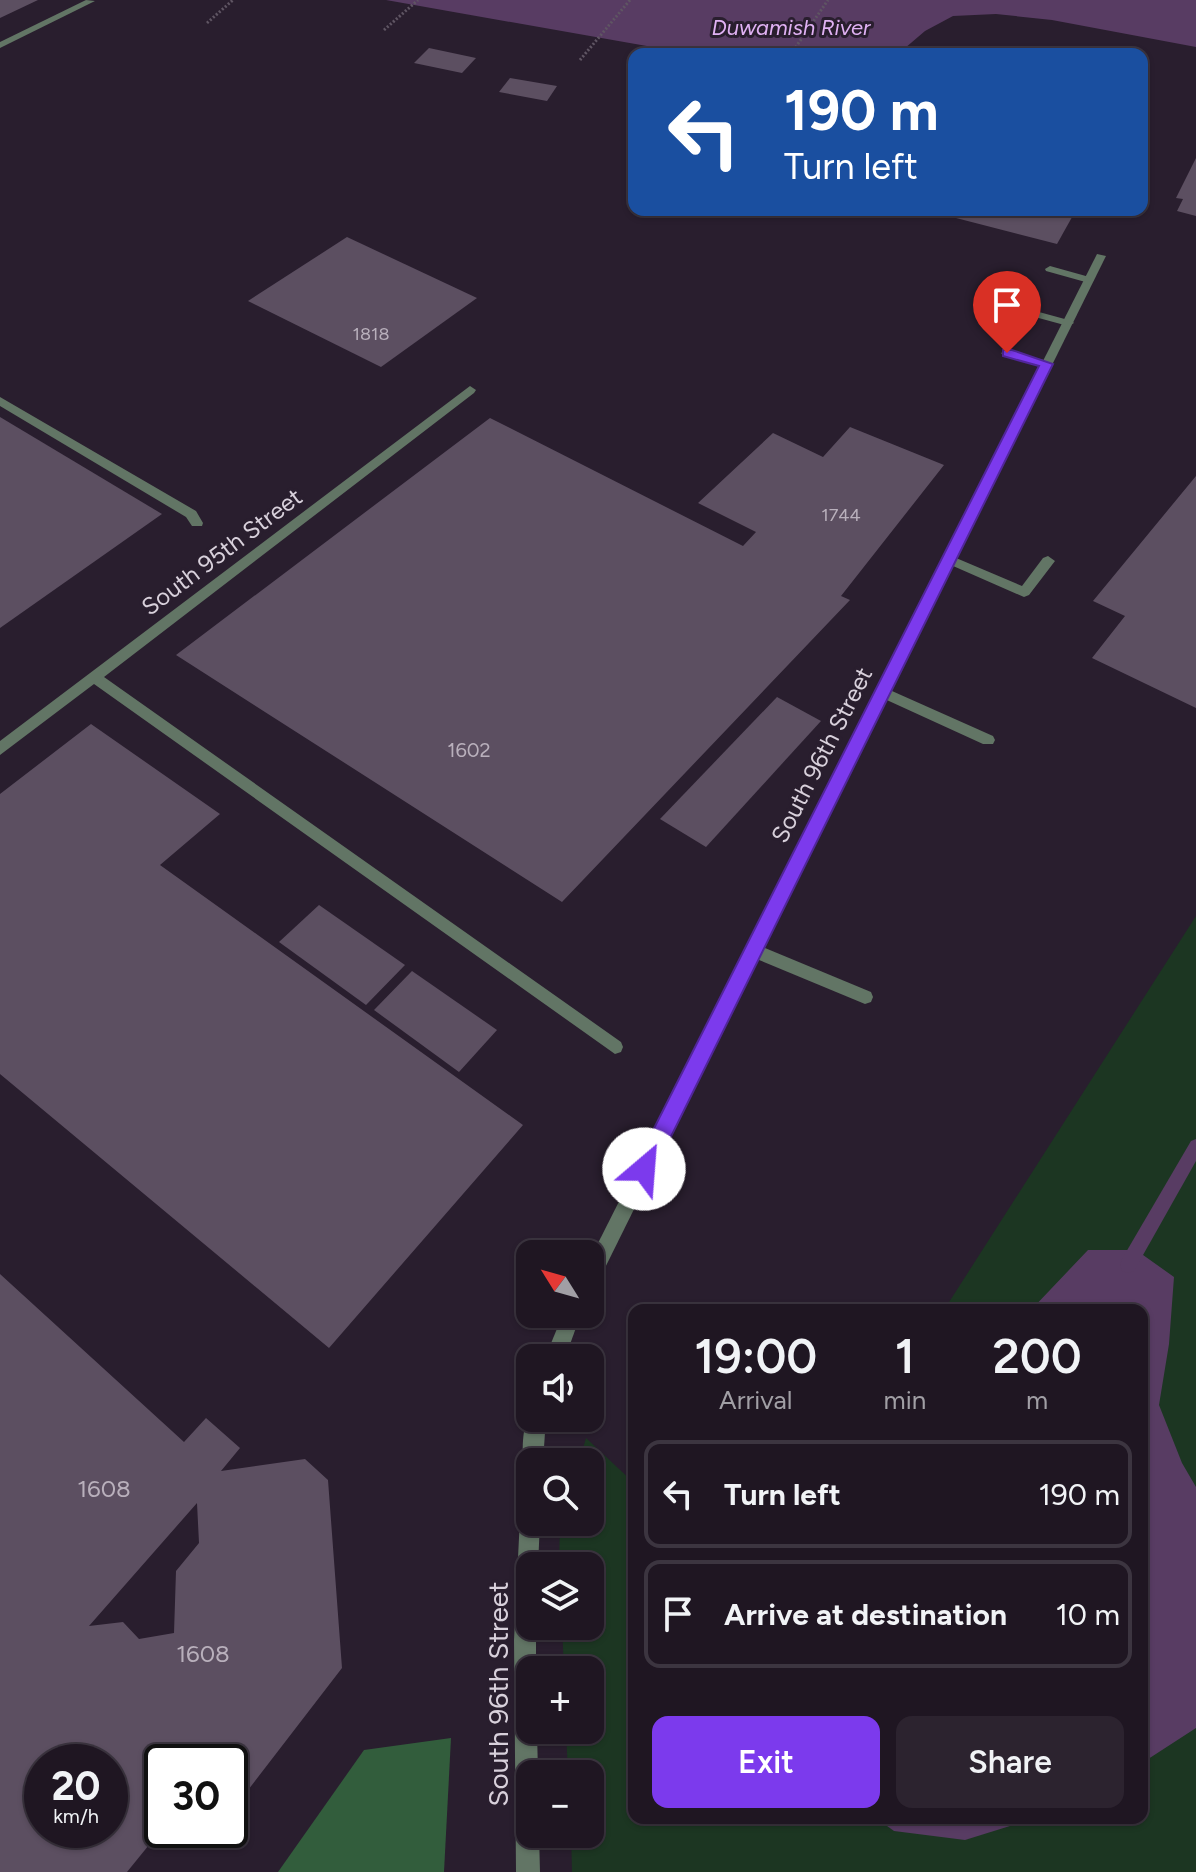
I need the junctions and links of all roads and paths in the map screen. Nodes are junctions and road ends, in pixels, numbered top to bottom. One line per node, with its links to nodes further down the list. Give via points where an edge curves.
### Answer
1 (233, 0): 6 (path)
2 (418, 0): 7 (path)
3 (630, 0): 10 (path)
4 (828, 0): 9 (path)
5 (91, 1): 8 (street)
6 (207, 23)
7 (384, 30)
8 (0, 45)
9 (795, 48)
10 (580, 60)
11 (1101, 256): 13 (street, South 96th Street)
12 (1050, 269): 13 (street)
13 (1089, 280): 15 (street, South 96th Street)
14 (1028, 312): 15 (street)
15 (1068, 323): 17 (street, South 96th Street)
16 (1007, 353): 17 (street)
17 (1047, 364): 21 (street, South 96th Street)
18 (470, 390): 23 (street, South 95th Street)
19 (0, 401): 20 (street, via 191,514)
20 (197, 523)
21 (949, 559): 22 (street, via 1024,592); 24 (street, South 96th Street)
22 (1048, 561)
23 (94, 677): 26 (street, South 95th Street); 29 (street)
24 (883, 692): 25 (street); 27 (street, South 96th Street)
25 (988, 740)
26 (0, 749)
27 (753, 950): 28 (street); 30 (street, South 96th Street)
28 (865, 997)
29 (615, 1047)
30 (604, 1250)
31 (529, 1536): 32 (street, South 96th Street)
32 (528, 1872)

